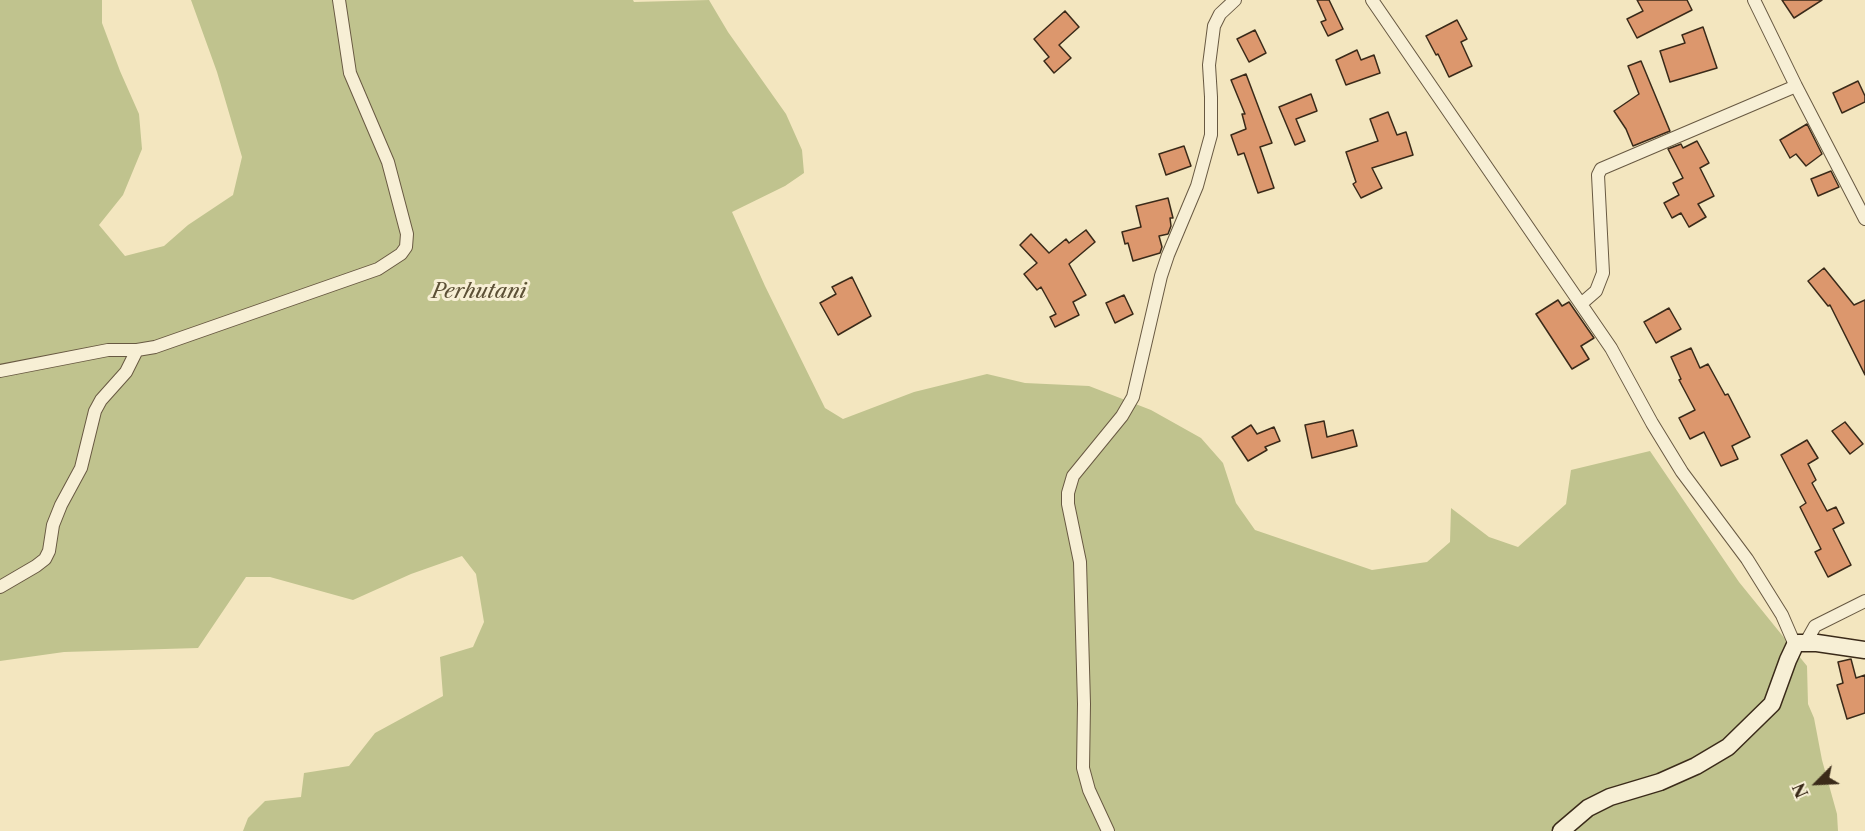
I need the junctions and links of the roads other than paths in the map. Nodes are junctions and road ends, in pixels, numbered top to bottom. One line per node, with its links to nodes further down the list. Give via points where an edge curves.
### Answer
1 (339, 0): 8 (street, via 350,73 388,162 407,234 406,247 378,269)
2 (1235, 0): 14 (street, via 1214,26 1209,65 1211,135 1197,186 1161,276 1133,397 1073,476 1068,493 1080,562 1083,768)
3 (1372, 0): 7 (street)
4 (1754, 0): 5 (street)
5 (1796, 86): 6 (street); 7 (street, via 1601,169 1598,175 1603,273 1596,291)
6 (1865, 219)
7 (1581, 304): 12 (street, via 1611,348 1682,472 1747,559)
8 (137, 350): 9 (street, via 108,350); 10 (street, via 126,372 95,411 81,468 53,525 45,559)
9 (0, 371)
10 (0, 587)
11 (1865, 601): 12 (street, via 1815,626)
12 (1801, 644): 13 (street); 15 (street, via 1772,705 1728,747 1660,782 1596,804)
13 (1865, 650)
14 (1108, 831)
15 (1561, 831)

